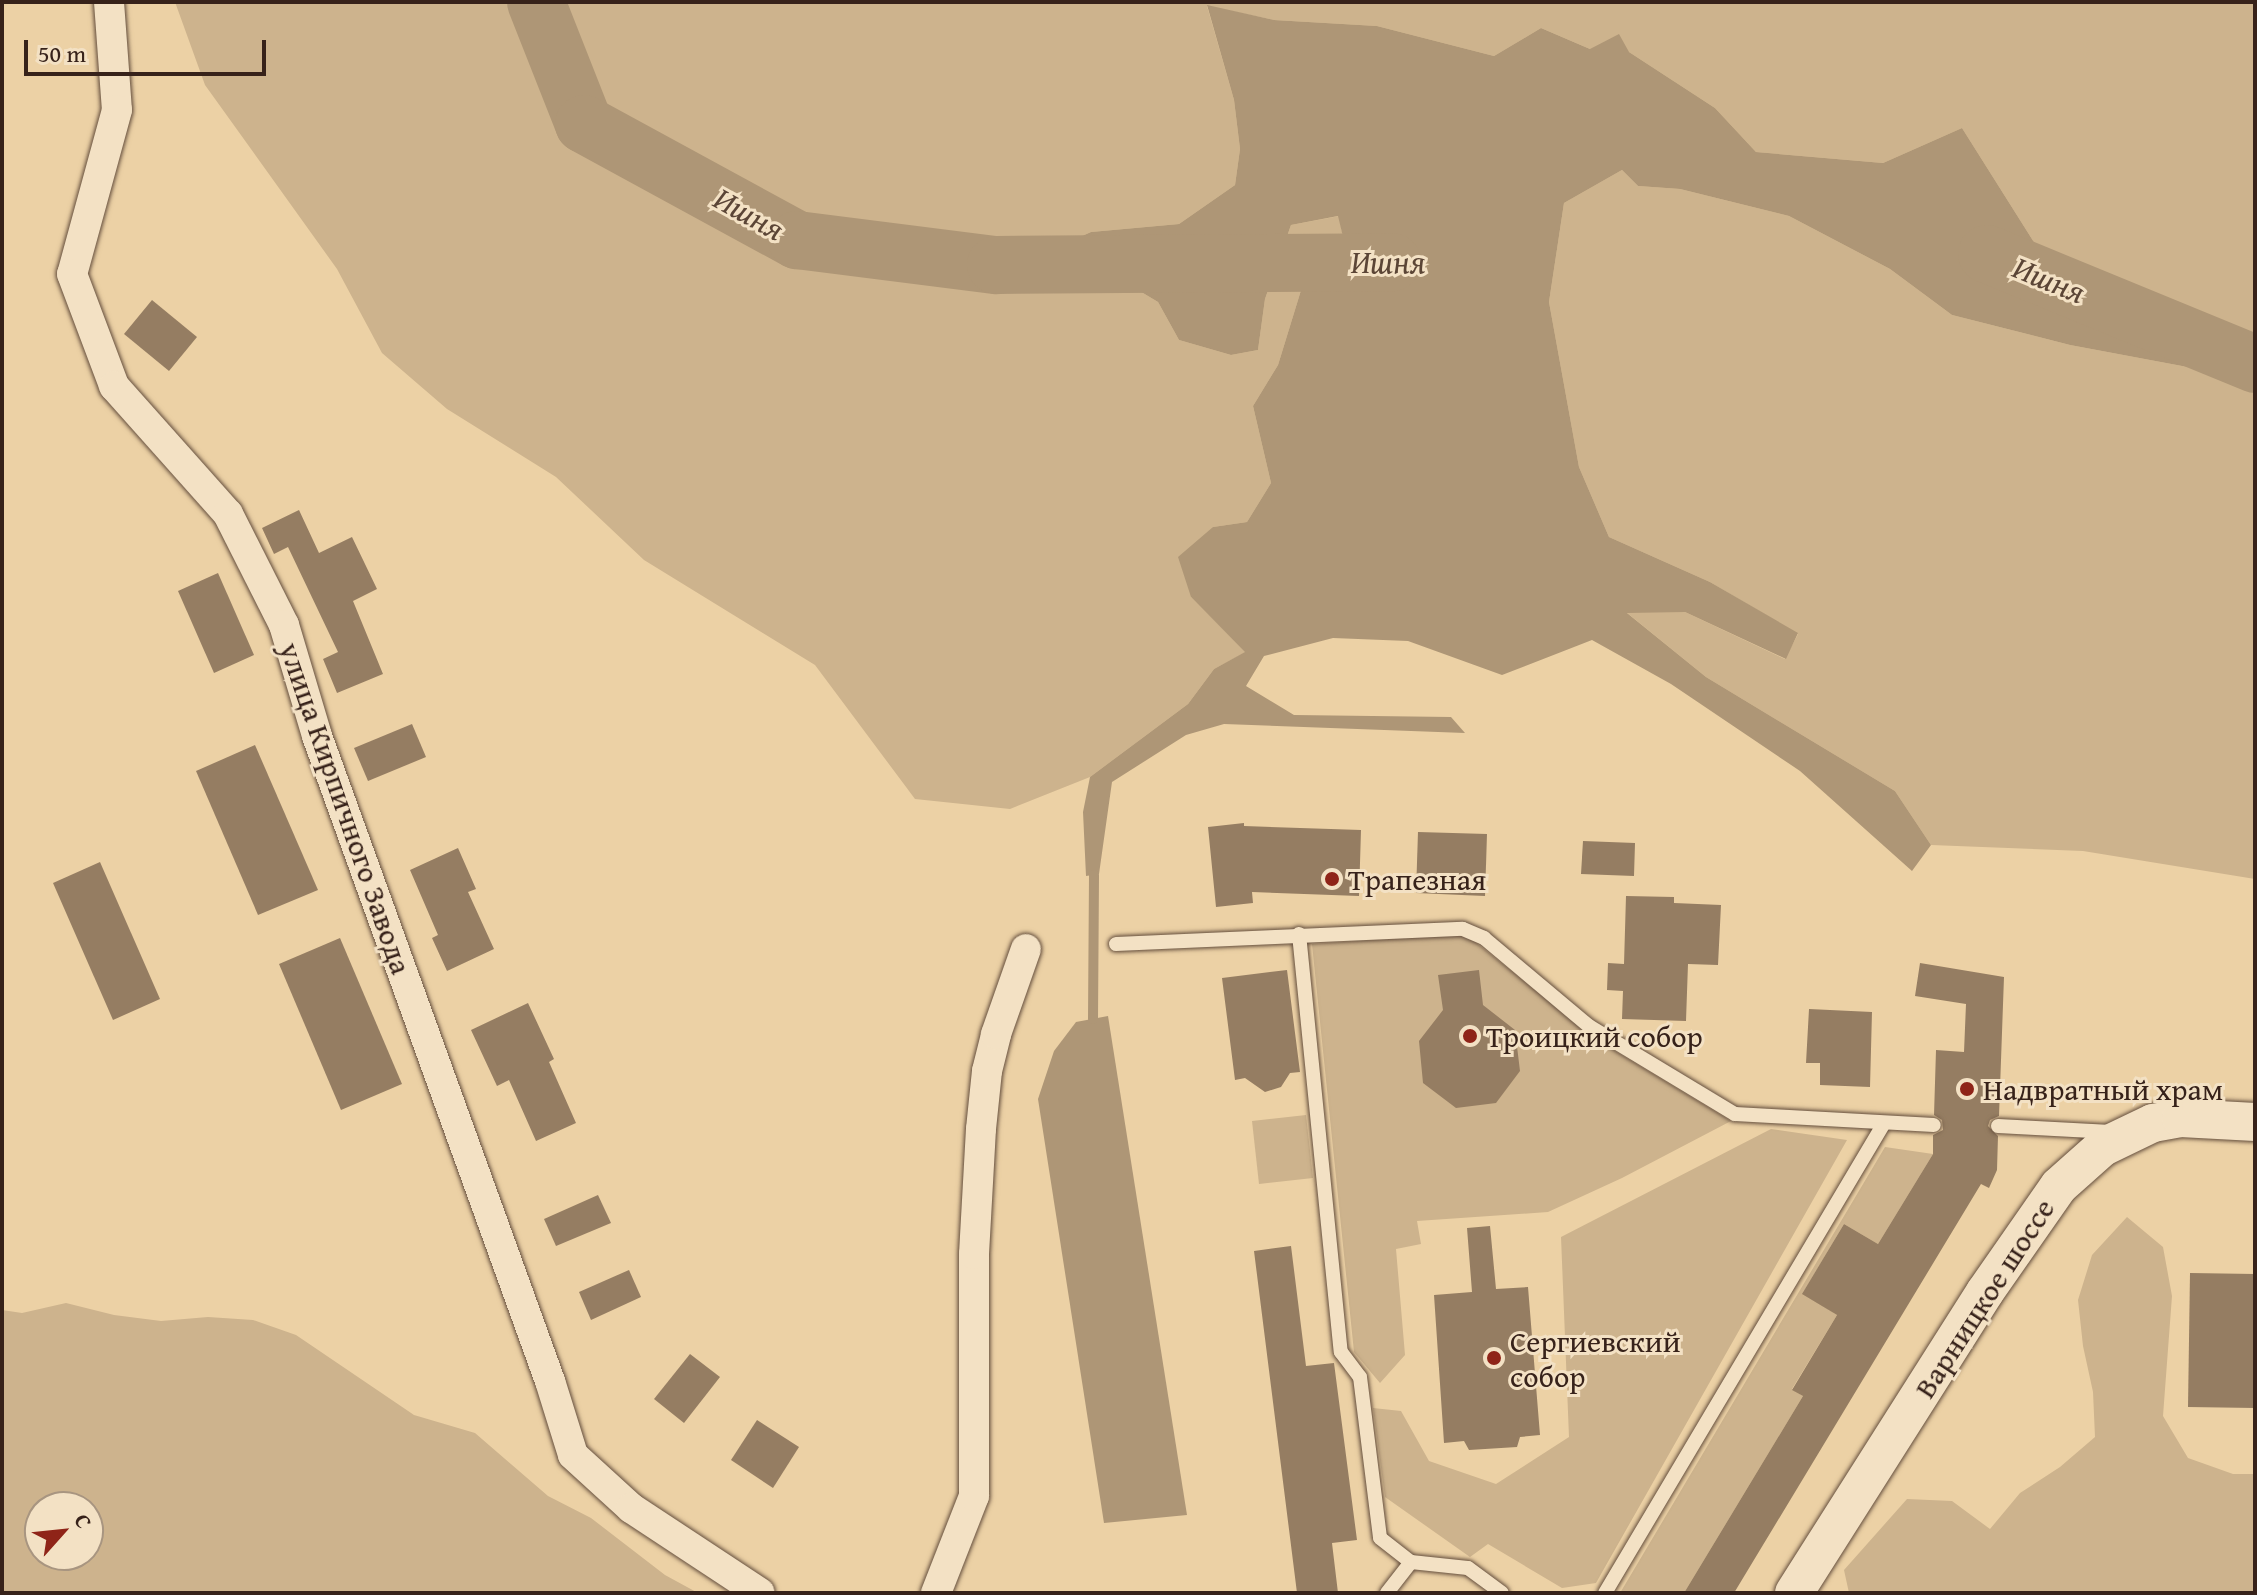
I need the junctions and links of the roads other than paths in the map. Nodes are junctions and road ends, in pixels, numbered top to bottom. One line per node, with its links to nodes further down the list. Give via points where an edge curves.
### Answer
1 (109, 2): 11 (street, улица Кирпичного Завода, via 117,110 72,274 114,386 228,514 284,625 317,736 573,1455 631,1508)
2 (1299, 934): 3 (lane); 6 (lane, via 1463,929 1484,938 1589,1026 1735,1114); 10 (lane, via 1341,1352 1360,1377 1380,1538)
3 (1116, 944)
4 (1026, 949): 12 (street, via 996,1034 981,1129 974,1254 974,1496)
5 (2255, 1122): 9 (street, Варницкое шоссе, via 2181,1118)
6 (1883, 1125): 7 (lane); 15 (lane)
7 (1934, 1125)
8 (1998, 1126): 9 (lane)
9 (2128, 1133): 16 (street, Варницкое шоссе, via 2080,1165 2032,1220)
10 (1411, 1562): 13 (lane); 14 (lane, via 1468,1568)
11 (760, 1593)
12 (936, 1593)
13 (1387, 1593)
14 (1502, 1593)
15 (1605, 1593)
16 (1794, 1593)

